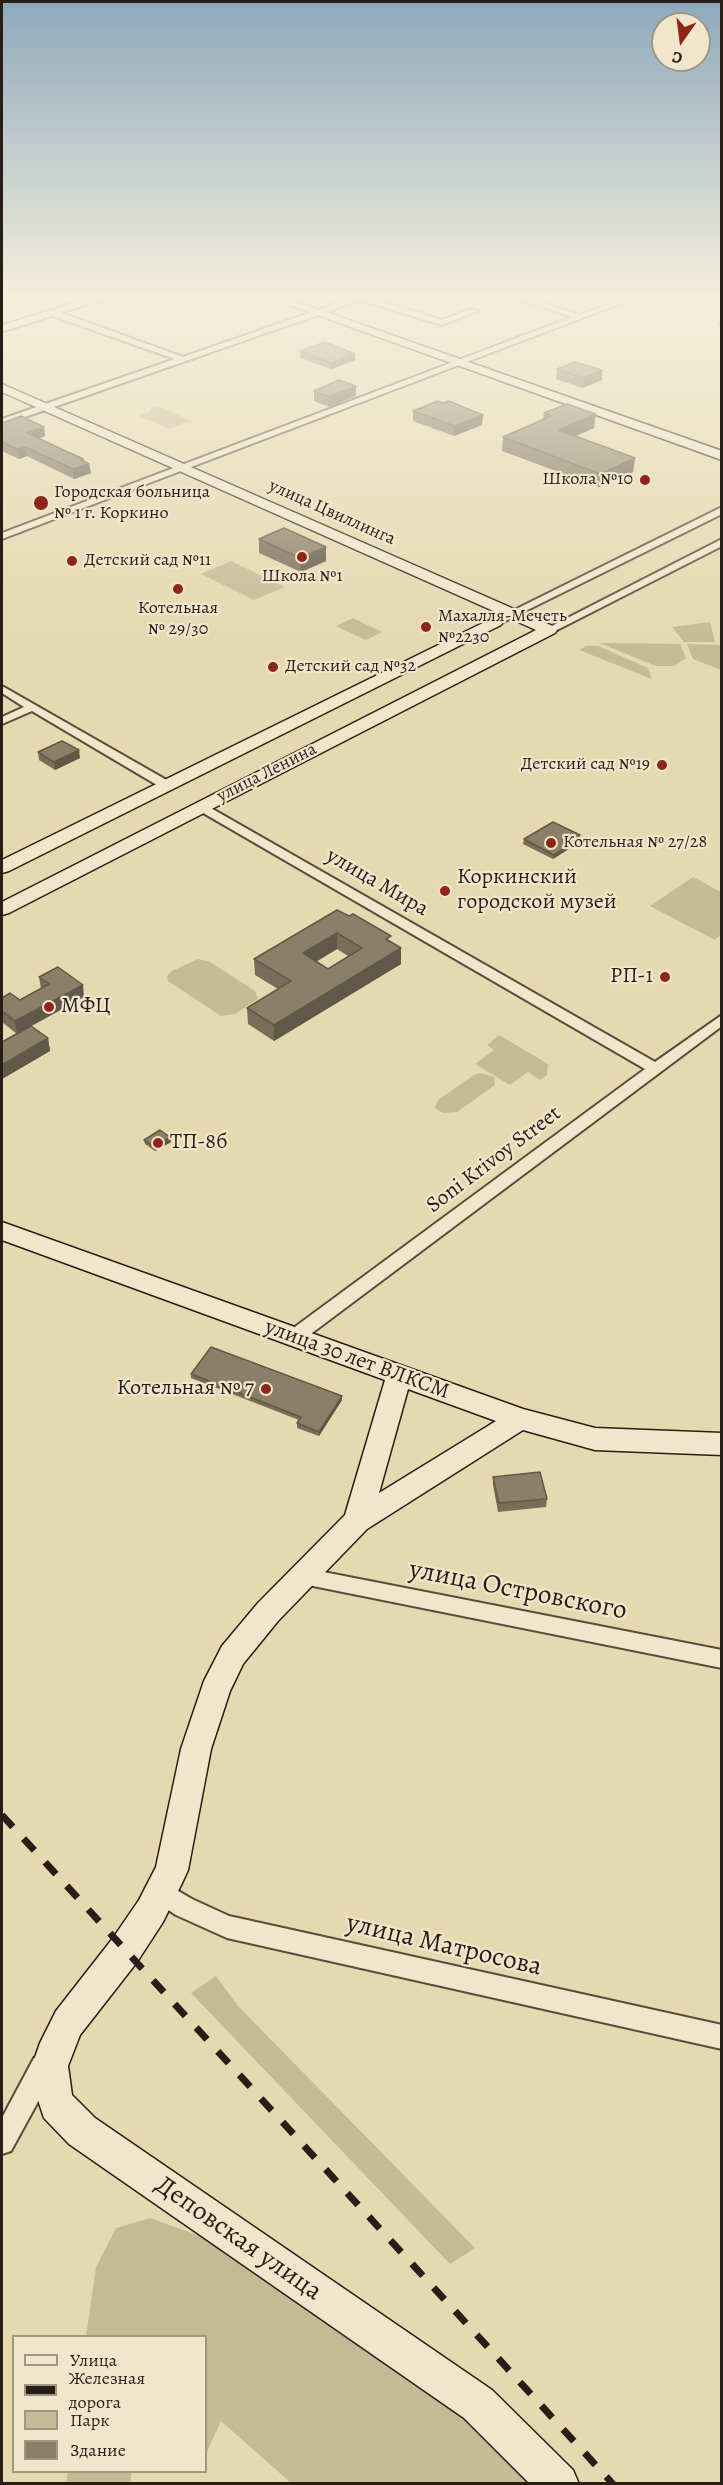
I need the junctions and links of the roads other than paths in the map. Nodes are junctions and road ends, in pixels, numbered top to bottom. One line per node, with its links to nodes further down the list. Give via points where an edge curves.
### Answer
1 (17, 409): 6 (street, улица Цвиллинга)
2 (41, 409): 6 (street)
3 (46, 409): 9 (street, улица Цвиллинга)
4 (340, 409): 9 (street)
5 (591, 409): 8 (street)
6 (28, 414): 7 (street); 10 (street, улица Цвиллинга)
7 (2, 422)
8 (722, 456)
9 (184, 468): 10 (street); 16 (street, улица Цвиллинга)
10 (163, 475): 12 (street); 13 (street, улица Цвиллинга)
11 (722, 510): 16 (street, улица Ленина)
12 (2, 536)
13 (310, 541)
14 (722, 542): 17 (street, улица Ленина)
15 (342, 555): 16 (street, улица Цвиллинга)
16 (502, 618): 17 (street); 21 (street, улица Ленина)
17 (541, 634): 22 (street, улица Ленина)
18 (2, 689): 19 (street)
19 (32, 707): 20 (street); 21 (street)
20 (2, 721)
21 (166, 785): 23 (street, улица Ленина)
22 (202, 807): 24 (street, улица Ленина); 26 (street, улица Мира)
23 (2, 867)
24 (2, 909)
25 (722, 1019): 26 (street, Soni Krivoy Street)
26 (656, 1068): 28 (street, Soni Krivoy Street)
27 (2, 1231): 28 (street, улица 30 лет ВЛКСМ)
28 (294, 1337): 29 (street, улица 30 лет ВЛКСМ)
29 (399, 1376): 30 (street, улица 30 лет ВЛКСМ); 32 (street)
30 (520, 1419): 31 (street, улица 30 лет ВЛКСМ, via 595,1439); 32 (street)
31 (722, 1444)
32 (357, 1521): 33 (street, Деповская улица)
33 (303, 1576): 34 (street, улица Островского); 35 (street, Деповская улица, via 243,1641 223,1672 196,1749 172,1870)
34 (722, 1659)
35 (161, 1892): 36 (street, улица Матросова, via 227,1927); 37 (street, Деповская улица, via 125,1950)
36 (722, 2037)
37 (57, 2043): 38 (street); 39 (street, Деповская улица, via 50,2066 51,2085 57,2105 68,2119 478,2404)
38 (2, 2142)
39 (559, 2484)

